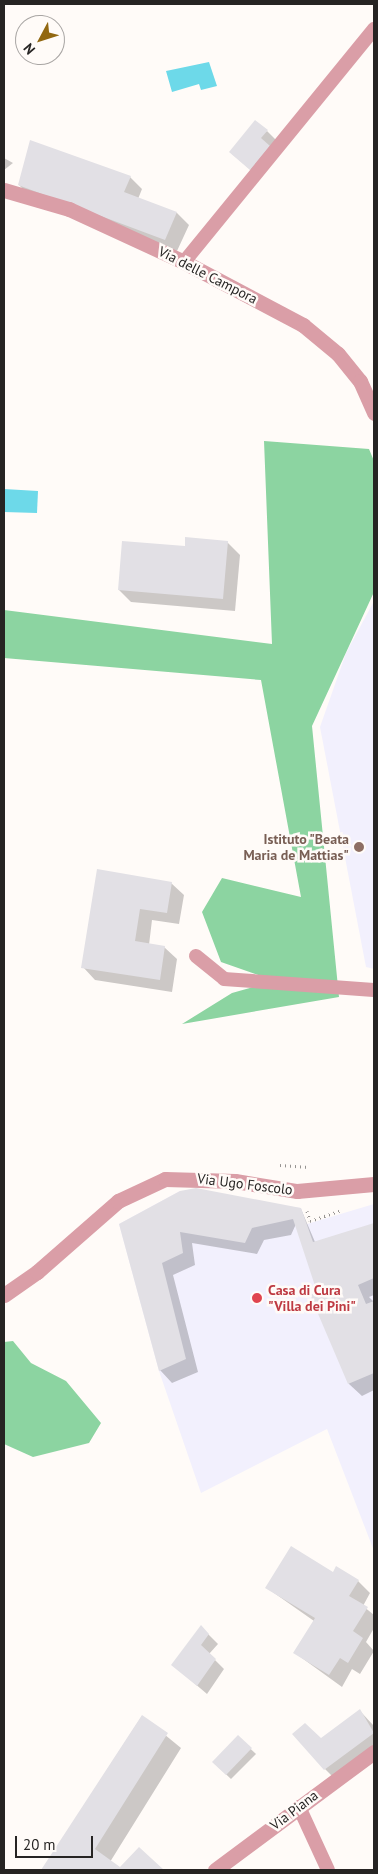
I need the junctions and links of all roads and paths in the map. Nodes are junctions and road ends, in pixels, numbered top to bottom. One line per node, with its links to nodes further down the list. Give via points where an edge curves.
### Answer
1 (374, 29): 3 (lane)
2 (4, 190): 3 (street, Via delle Campora, via 69,209)
3 (184, 262): 4 (street, Via delle Campora, via 303,324 338,354 360,381)
4 (374, 413)
5 (196, 956): 6 (lane, via 224,979)
6 (374, 990)
7 (374, 1184): 10 (street, Via Ugo Foscolo, via 297,1191 235,1181 165,1179 118,1201 37,1272)
8 (304, 1204): 9 (path, via 310,1221)
9 (351, 1206)
10 (4, 1295)
11 (374, 1752): 12 (street, Via Piana)
12 (299, 1806): 13 (street, Via Piana); 14 (lane)
13 (215, 1870)
14 (328, 1870)

